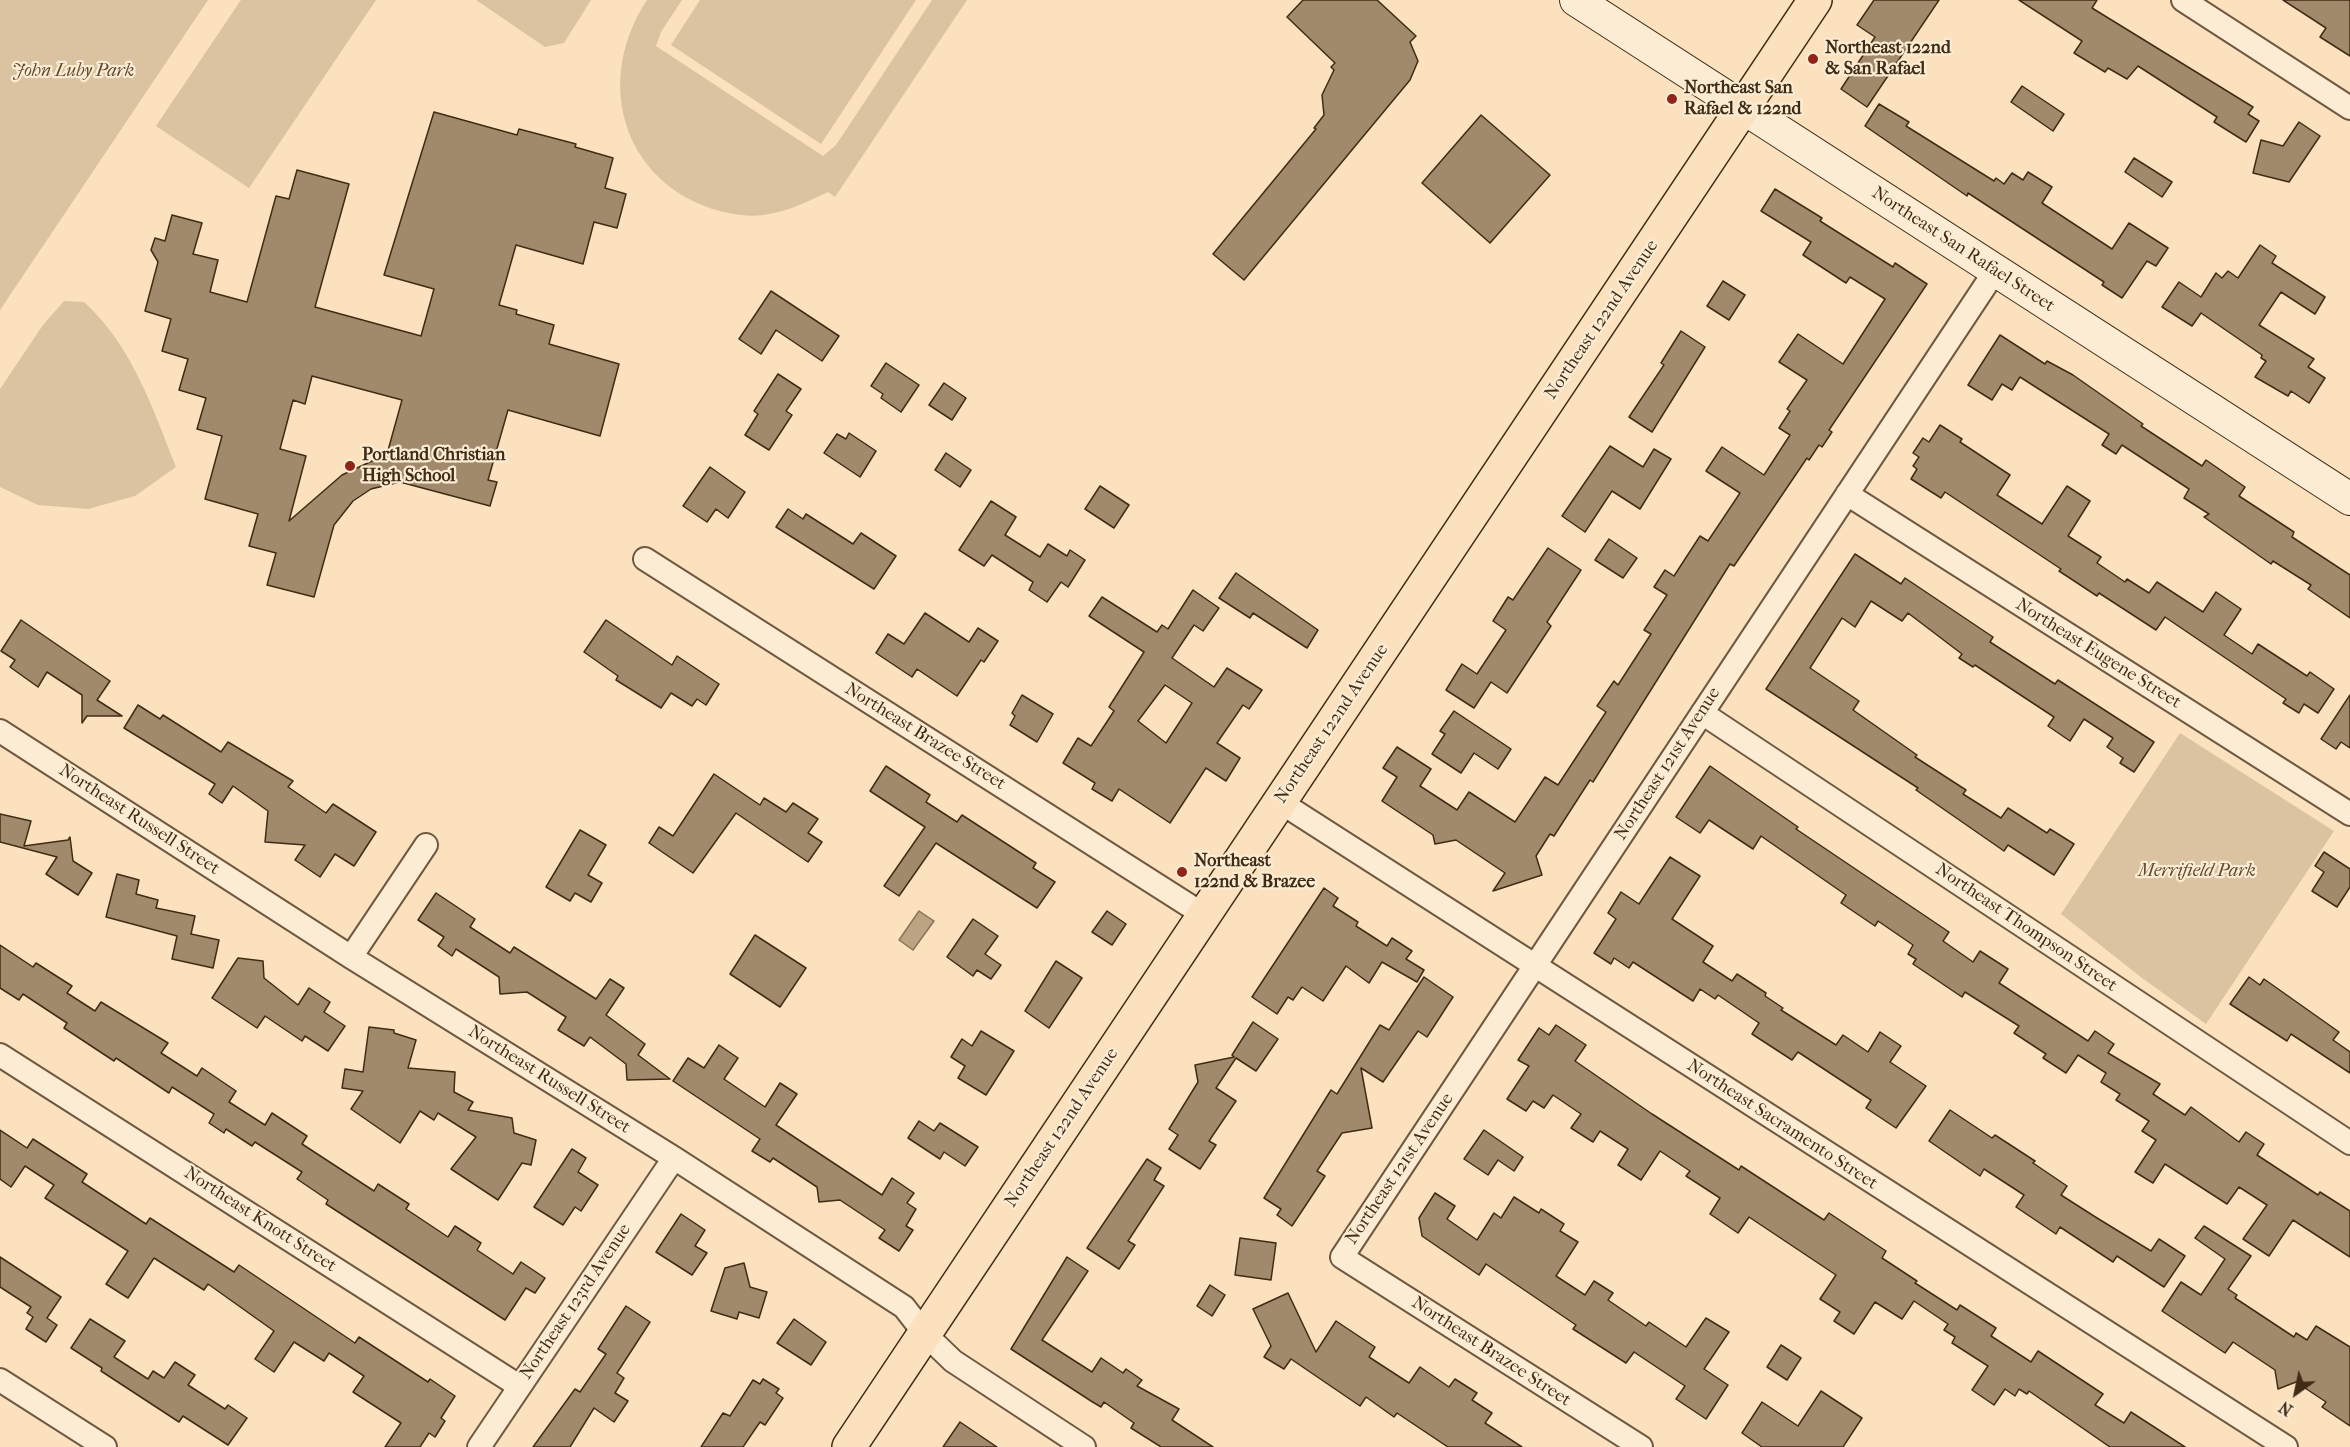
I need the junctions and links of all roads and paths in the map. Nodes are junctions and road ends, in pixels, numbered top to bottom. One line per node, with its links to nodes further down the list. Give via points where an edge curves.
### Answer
1 (1576, 0): 4 (street, Northeast San Rafael Street)
2 (1815, 0): 4 (main road, Northeast 122nd Avenue)
3 (2183, 0): 5 (street)
4 (1743, 108): 6 (street, Northeast San Rafael Street); 12 (main road, Northeast 122nd Avenue)
5 (2350, 108)
6 (1995, 271): 7 (street, Northeast 121st Avenue); 8 (street, Northeast San Rafael Street)
7 (1847, 494): 10 (street, Northeast 121st Avenue); 13 (street, Northeast Eugene Street)
8 (2350, 499)
9 (645, 559): 15 (street, Northeast Brazee Street)
10 (1702, 713): 17 (street, Northeast 121st Avenue); 19 (street, Northeast Thompson Street)
11 (0, 731): 16 (street, Northeast Russell Street)
12 (1280, 802): 15 (main road, Northeast 122nd Avenue); 17 (street, Northeast Sacramento Street)
13 (2350, 814)
14 (426, 845): 16 (street)
15 (1204, 915): 22 (main road, Northeast 122nd Avenue)
16 (351, 957): 20 (street, Northeast Russell Street)
17 (1534, 967): 21 (street, Northeast 121st Avenue); 30 (street, Northeast Sacramento Street)
18 (0, 1054): 24 (street, Northeast Knott Street)
19 (2350, 1143)
20 (674, 1158): 22 (street, Northeast Russell Street, via 904,1307); 24 (street, Northeast 123rd Avenue)
21 (1342, 1257): 29 (street, Northeast Brazee Street)
22 (925, 1334): 27 (main road, Northeast 122nd Avenue); 28 (street, Northeast Russell Street, via 953,1361)
23 (0, 1380): 25 (street)
24 (519, 1386): 26 (street, Northeast 123rd Avenue)
25 (105, 1447)
26 (479, 1447)
27 (849, 1447)
28 (1084, 1447)
29 (1641, 1447)
30 (2286, 1447)

